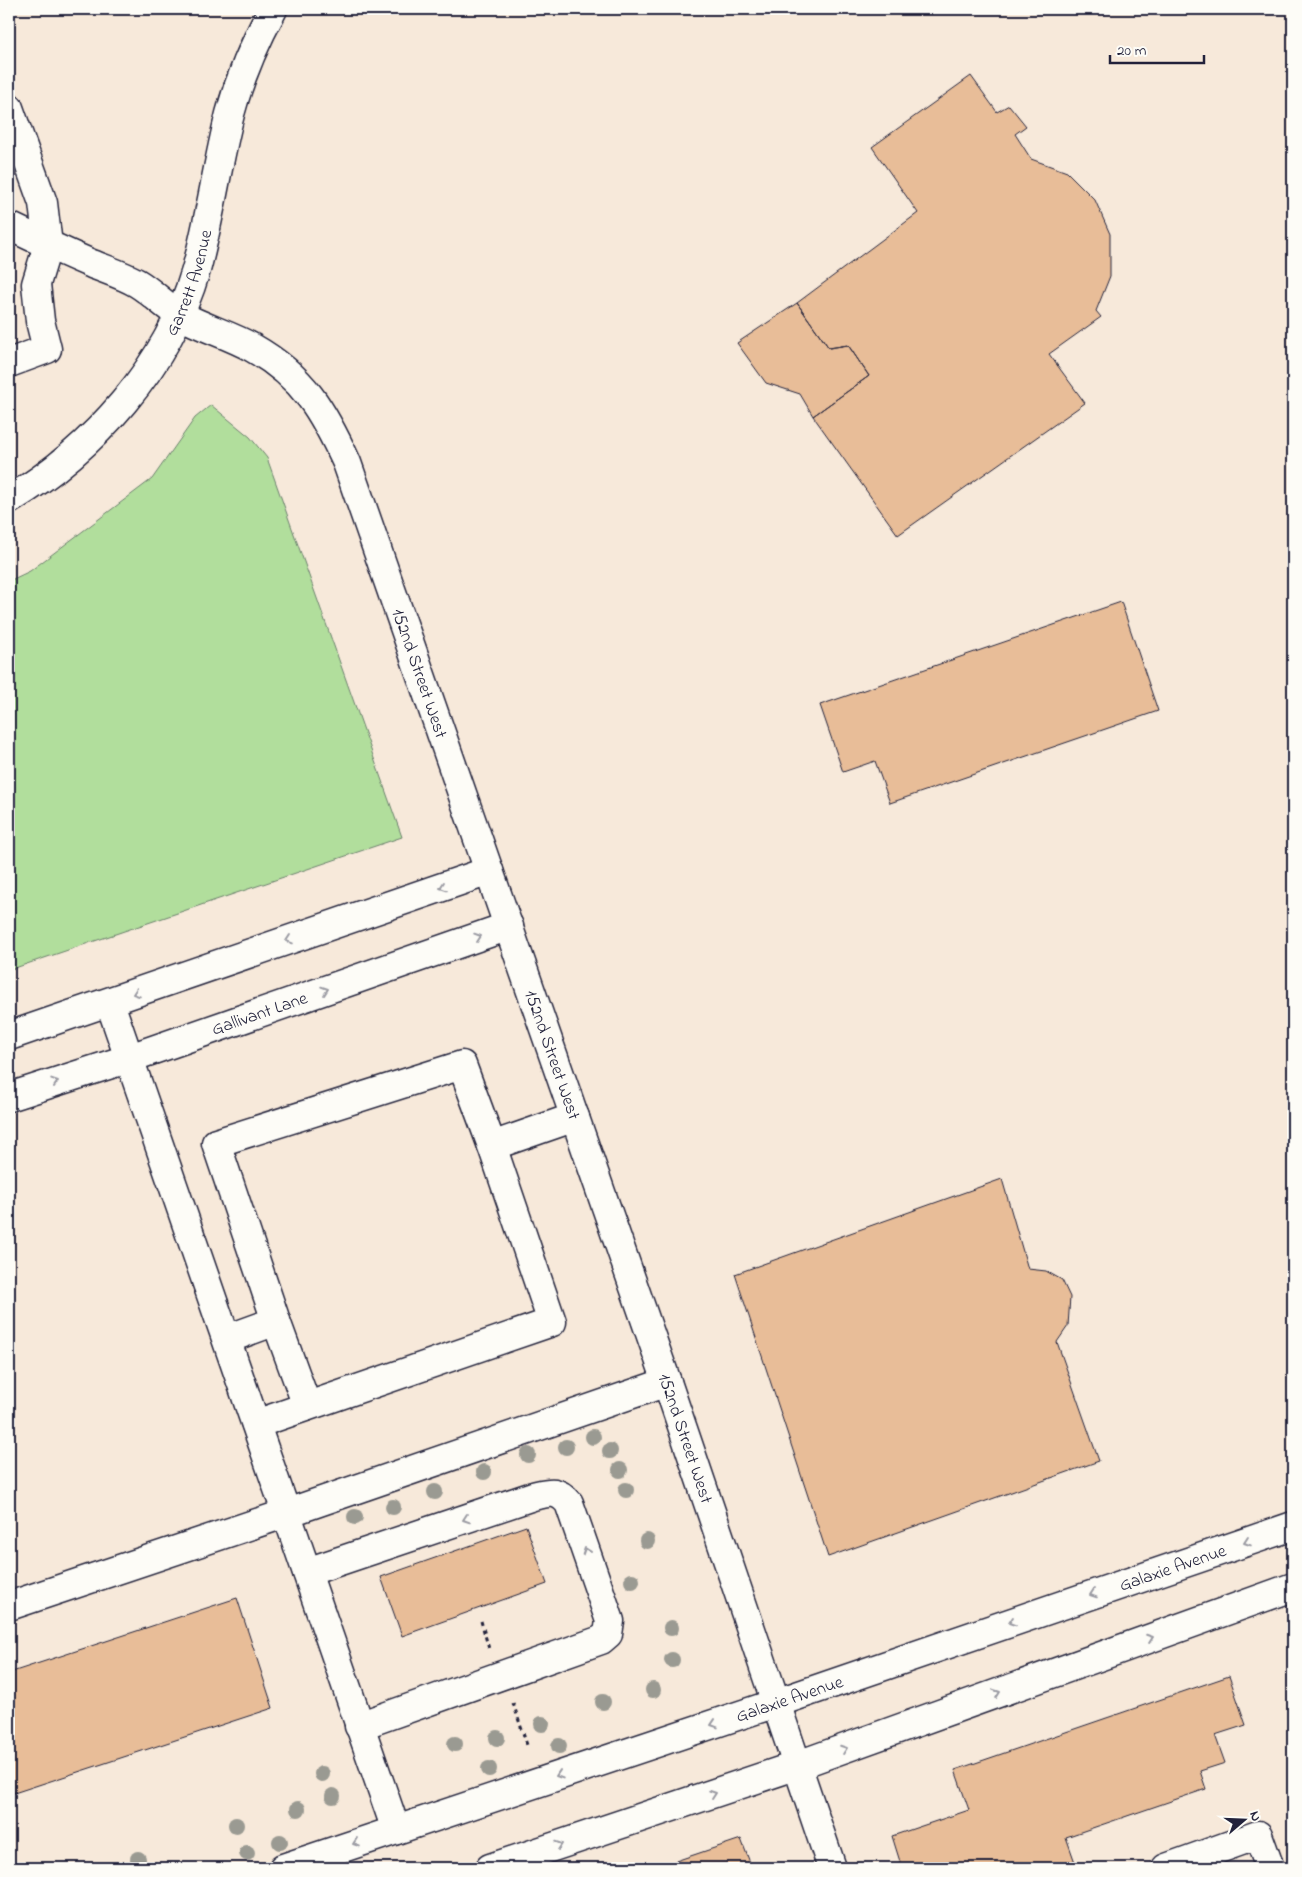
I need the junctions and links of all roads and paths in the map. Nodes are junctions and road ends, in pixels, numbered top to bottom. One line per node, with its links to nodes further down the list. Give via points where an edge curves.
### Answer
1 (273, 9): 5 (street, Garrett Avenue, via 243,72 230,114 196,270)
2 (9, 108): 4 (street, via 43,203)
3 (9, 226): 4 (street, 152nd Street West)
4 (48, 245): 5 (street, 152nd Street West, via 137,283); 6 (street, via 36,284 47,349)
5 (180, 314): 7 (street, Garrett Avenue, via 153,362 109,418 60,465); 8 (street, 152nd Street West, via 275,362 292,375 318,405 329,424 347,463)
6 (9, 363)
7 (9, 500)
8 (489, 871): 9 (street, 152nd Street West); 10 (street, one-way to 10)
9 (509, 926): 12 (street, Gallivant Lane, one-way to 9); 14 (street, 152nd Street West)
10 (110, 1002): 11 (street); 12 (street)
11 (9, 1036)
12 (130, 1058): 13 (street, Gallivant Lane, one-way to 12); 17 (street)
13 (9, 1097)
14 (575, 1117): 15 (street); 18 (street, 152nd Street West)
15 (492, 1146): 16 (street, via 462,1065 216,1143); 19 (street, via 552,1322)
16 (276, 1322): 17 (street); 19 (street)
17 (227, 1339): 20 (street)
18 (667, 1382): 21 (street); 26 (street, 152nd Street West)
19 (307, 1406): 20 (street)
20 (256, 1424): 21 (street)
21 (287, 1513): 23 (street); 25 (street)
22 (1293, 1526): 26 (street, Galaxie Avenue, one-way to 26)
23 (307, 1572): 27 (street); 27 (street, one-way to 23, via 601,1640 608,1634 610,1622 602,1597 569,1502 562,1494 552,1492)
24 (1293, 1587): 28 (street, one-way to 24)
25 (9, 1606)
26 (776, 1702): 28 (street, 152nd Street West); 29 (street, Galaxie Avenue, one-way to 29)
27 (359, 1726): 29 (street)
28 (798, 1765): 31 (street, one-way to 28); 32 (street, 152nd Street West)
29 (396, 1830): 30 (street, Galaxie Avenue, one-way to 30)
30 (283, 1868)
31 (490, 1868)
32 (832, 1868)
33 (1166, 1868): 34 (street, via 1258,1835)
34 (1270, 1868)

